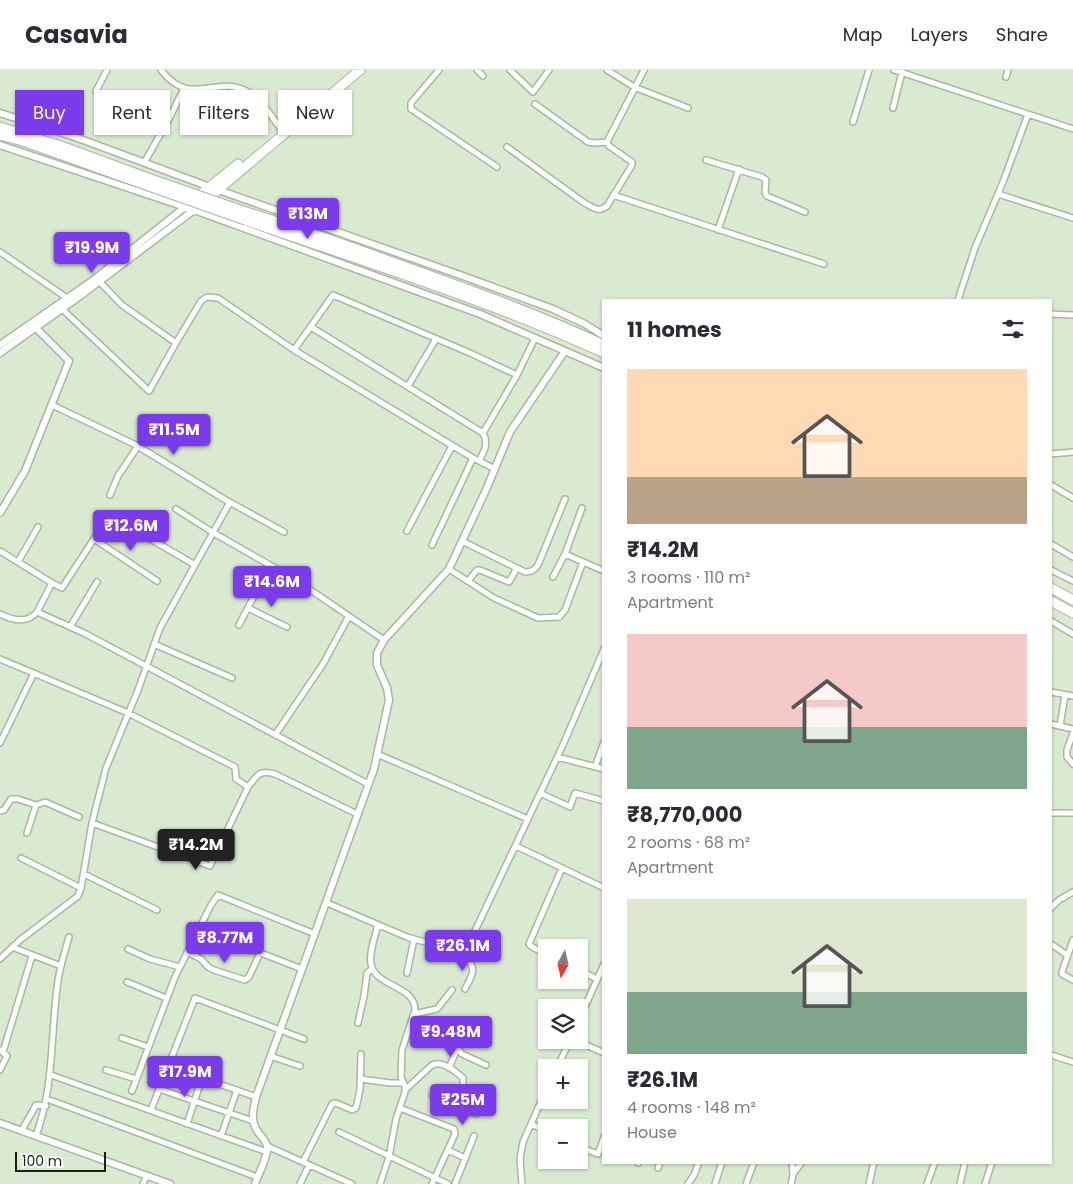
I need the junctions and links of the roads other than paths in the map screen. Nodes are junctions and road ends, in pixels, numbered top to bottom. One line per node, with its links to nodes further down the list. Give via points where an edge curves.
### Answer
1 (108, 70): 19 (street)
2 (161, 70): 18 (street)
3 (352, 70): 20 (highway)
4 (360, 70): 40 (highway)
5 (439, 70): 37 (street, via 411,103 411,109)
6 (477, 70): 15 (street)
7 (510, 70): 8 (street, via 533,92)
8 (550, 70)
9 (607, 70): 17 (street)
10 (644, 70): 17 (street)
11 (869, 70): 26 (street)
12 (894, 70): 14 (street)
13 (1008, 70): 16 (street)
14 (902, 72): 23 (street); 25 (street)
15 (483, 76)
16 (1006, 77)
17 (634, 87): 22 (street); 32 (street)
18 (184, 88): 27 (street, via 196,91 227,86 244,90 257,99); 36 (street)
19 (97, 90)
20 (328, 90)
21 (535, 104): 32 (street, via 588,142)
22 (688, 108)
23 (893, 108)
24 (0, 112): 36 (street)
25 (1028, 114): 29 (street); 41 (street)
26 (853, 122)
27 (278, 125)
28 (0, 127): 39 (highway, via 64,147)
29 (1073, 129)
30 (278, 132): 40 (highway)
31 (0, 135): 39 (highway)
32 (607, 142): 42 (street, via 632,162)
33 (0, 145): 43 (street)
34 (506, 147): 42 (street, via 596,210 607,206)
35 (706, 160): 38 (street)
36 (144, 163): 40 (street)
37 (497, 167)
38 (738, 170): 44 (street, via 762,176 766,180 765,193 770,199); 47 (street)
39 (144, 181): 45 (highway, bridge)
40 (214, 189): 43 (highway); 58 (street, via 544,306)
41 (998, 194): 46 (street); 52 (street)
42 (613, 195): 47 (street)
43 (189, 209): 50 (street); 59 (street, via 480,314)
44 (804, 212)
45 (247, 216): 62 (highway, via 286,224 461,287); 66 (highway)
46 (1073, 218)
47 (718, 230): 49 (street)
48 (0, 252): 51 (street)
49 (824, 264)
50 (98, 279): 51 (street); 53 (street); 61 (street, via 122,305)
51 (67, 298): 53 (street)
52 (958, 299)
53 (60, 307): 56 (street); 61 (street, via 150,391)
54 (1052, 314): 55 (street)
55 (1073, 315)
56 (34, 326): 63 (street); 67 (street); 71 (street, via 69,361)
57 (311, 327): 60 (street, via 333,296); 64 (street); 70 (street)
58 (602, 335)
59 (535, 338): 65 (street); 69 (street)
60 (436, 339): 69 (street); 70 (street)
61 (176, 344): 64 (street, via 201,301 212,296)
62 (602, 344)
63 (0, 345)
64 (294, 350): 74 (street)
65 (565, 351): 68 (street); 79 (street, via 510,432)
66 (602, 352)
67 (0, 353)
68 (602, 367)
69 (517, 376): 72 (street)
70 (408, 386): 72 (street)
71 (52, 405): 73 (street); 87 (street, via 25,472)
72 (483, 433): 78 (street, via 485,450)
73 (138, 446): 81 (street); 84 (street)
74 (452, 446): 77 (street); 90 (street)
75 (1073, 452): 76 (street)
76 (1052, 454)
77 (474, 458): 78 (street); 96 (street)
78 (479, 462): 79 (street)
79 (495, 469): 95 (street)
80 (1052, 486): 82 (street)
81 (110, 495)
82 (1073, 498)
83 (565, 499): 105 (street, via 535,570 525,572)
84 (230, 502): 91 (street); 92 (street)
85 (582, 508): 99 (street)
86 (176, 509): 91 (street)
87 (0, 513)
88 (103, 525): 94 (street)
89 (38, 527): 101 (street)
90 (407, 531)
91 (212, 532): 103 (street); 104 (street)
92 (284, 532)
93 (142, 534): 103 (street)
94 (94, 539): 110 (street); 114 (street, via 62,588)
95 (462, 541): 105 (street); 106 (street)
96 (432, 545)
97 (1052, 545): 100 (street)
98 (0, 551): 101 (street)
99 (565, 554): 102 (street); 109 (street)
100 (1073, 557)
101 (18, 562): 114 (street)
102 (583, 562): 107 (street); 111 (street, via 565,610 559,617 538,618 494,598)
103 (195, 565): 129 (street)
104 (270, 565): 118 (street); 122 (street)
105 (517, 568): 111 (street, via 510,582 480,570)
106 (449, 569): 111 (street); 128 (street)
107 (602, 570)
108 (1052, 570): 112 (street)
109 (553, 577)
110 (157, 581)
111 (468, 581)
112 (1073, 581)
113 (97, 582): 125 (street)
114 (52, 583): 119 (street)
115 (1052, 589): 116 (highway)
116 (1073, 600)
117 (1052, 601): 120 (highway)
118 (248, 608): 124 (street); 126 (street)
119 (37, 612): 121 (street, via 32,618 17,620); 125 (street)
120 (1073, 613)
121 (0, 614)
122 (349, 616): 128 (street); 142 (street, via 323,664)
123 (1052, 622): 127 (street)
124 (239, 625)
125 (70, 627): 132 (street)
126 (287, 627)
127 (1073, 634)
128 (384, 640): 145 (street, via 377,653 377,665 389,700)
129 (154, 644): 132 (street); 134 (street)
130 (602, 654): 146 (street)
131 (0, 659): 133 (street)
132 (146, 666): 138 (street); 142 (street)
133 (34, 674): 138 (street); 143 (street)
134 (232, 678)
135 (1052, 692): 136 (street)
136 (1065, 695): 137 (street); 140 (street)
137 (1073, 696)
138 (128, 713): 151 (street, via 235,767 236,779); 161 (street, via 106,768)
139 (1052, 724): 140 (street)
140 (1060, 726): 141 (street)
141 (1073, 731): 147 (street, via 1067,757)
142 (275, 735): 150 (street)
143 (0, 743)
144 (602, 748): 148 (street)
145 (377, 754): 150 (street); 160 (street)
146 (557, 757): 148 (street); 152 (street)
147 (1073, 764)
148 (595, 767): 149 (street)
149 (602, 769)
150 (368, 784): 158 (street)
151 (248, 787): 158 (street, via 258,774 265,771); 161 (street, via 210,866)
152 (540, 793): 153 (street, via 570,807 575,793); 160 (street)
153 (602, 800)
154 (36, 805): 155 (street, via 14,798); 159 (street, via 45,802); 162 (street)
155 (0, 811)
156 (1052, 813): 157 (street)
157 (1073, 813)
158 (358, 814): 170 (street)
159 (79, 817)
160 (528, 819): 163 (street)
161 (92, 823): 166 (street)
162 (27, 833)
163 (516, 846): 165 (street); 185 (street)
164 (21, 858): 168 (street)
165 (562, 868): 167 (street); 182 (street, via 529,944)
166 (84, 874): 168 (street); 172 (street)
167 (602, 887)
168 (81, 888): 180 (street, via 74,900)
169 (1073, 892): 171 (street)
170 (327, 903): 173 (street); 175 (street)
171 (1052, 907)
172 (157, 910)
173 (378, 925): 177 (street); 191 (street, via 371,956)
174 (200, 929): 175 (street, via 218,895); 183 (street); 184 (street)
175 (315, 934): 193 (street)
176 (69, 936): 189 (street)
177 (414, 939): 185 (street); 194 (street)
178 (1073, 940): 186 (street)
179 (1052, 945): 186 (street)
180 (12, 947): 187 (street); 188 (street)
181 (128, 949): 190 (street)
182 (538, 950)
183 (187, 952): 184 (street, via 214,970 245,980); 190 (street)
184 (260, 953): 193 (street)
185 (464, 954): 199 (street, via 474,971)
186 (1067, 955): 197 (street, via 1062,974)
187 (32, 956): 189 (street); 212 (street)
188 (0, 959)
189 (61, 966): 224 (street)
190 (180, 967): 201 (street)
191 (372, 968): 203 (street, via 377,975 413,998); 205 (street, via 367,974)
192 (602, 968): 196 (street)
193 (302, 969): 206 (street)
194 (407, 973)
195 (588, 974): 196 (street)
196 (597, 979): 202 (street)
197 (1073, 980)
198 (127, 982): 201 (street)
199 (465, 989)
200 (452, 990): 203 (street, via 436,1009)
201 (166, 998): 210 (street)
202 (588, 1000)
203 (413, 1016): 211 (street, via 452,1041); 228 (street, via 402,1050 400,1068)
204 (470, 1021): 211 (street)
205 (358, 1023)
206 (279, 1030): 208 (street); 216 (street); 219 (street, via 195,998)
207 (122, 1038): 210 (street)
208 (304, 1040)
209 (588, 1046): 213 (street)
210 (148, 1048): 226 (street)
211 (457, 1048): 218 (street, via 462,1054); 221 (street)
212 (2, 1051): 222 (street, via 6,1056)
213 (602, 1052)
214 (361, 1054): 227 (street)
215 (1052, 1055): 217 (street)
216 (270, 1056): 220 (street); 234 (street)
217 (1073, 1062)
218 (486, 1065)
219 (168, 1066): 225 (street); 229 (street)
220 (300, 1066)
221 (449, 1068): 231 (street, via 436,1063); 238 (street, via 463,1078)
222 (0, 1070)
223 (106, 1070): 226 (street)
224 (51, 1075): 235 (street); 241 (street)
225 (202, 1078): 230 (street); 236 (street)
226 (136, 1079): 232 (street)
227 (360, 1079): 228 (street); 260 (street, via 356,1108 352,1110 332,1104)
228 (403, 1083): 231 (street)
229 (159, 1088): 236 (street); 241 (street)
230 (236, 1090): 234 (street); 242 (street)
231 (405, 1090): 239 (street)
232 (132, 1091)
233 (432, 1095): 238 (street)
234 (256, 1097): 244 (street)
235 (47, 1099): 237 (street); 273 (street)
236 (194, 1101): 242 (street); 246 (street)
237 (46, 1106): 249 (street, via 36,1105); 251 (street)
238 (458, 1106): 243 (street, via 461,1111)
239 (400, 1108): 256 (street, via 454,1130); 258 (street)
240 (538, 1108): 247 (street)
241 (151, 1110): 246 (street)
242 (229, 1113): 244 (street); 252 (street)
243 (476, 1114)
244 (253, 1121): 255 (street)
245 (0, 1123): 249 (street)
246 (187, 1124): 252 (street)
247 (531, 1124): 248 (street); 282 (street, via 521,1151)
248 (538, 1127)
249 (22, 1130): 251 (street)
250 (339, 1132): 258 (street)
251 (36, 1136): 270 (street)
252 (221, 1136): 255 (street)
253 (474, 1136): 259 (street)
254 (602, 1143): 257 (street, via 598,1154)
255 (267, 1149): 260 (street); 273 (street)
256 (448, 1150): 259 (street); 272 (street)
257 (588, 1150)
258 (389, 1157): 272 (street); 278 (street)
259 (466, 1158): 281 (street)
260 (306, 1164): 276 (street); 277 (street)
261 (698, 1164): 283 (street)
262 (721, 1164): 284 (street)
263 (753, 1164): 285 (street)
264 (792, 1164): 271 (street)
265 (801, 1164): 271 (street)
266 (874, 1164): 287 (street)
267 (934, 1164): 288 (street)
268 (965, 1164): 289 (street)
269 (991, 1164): 290 (street)
270 (147, 1175): 274 (street); 275 (street)
271 (793, 1175): 286 (street)
272 (434, 1178): 279 (street); 280 (street)
273 (256, 1181)
274 (143, 1184)
275 (170, 1184)
276 (300, 1184)
277 (352, 1184)
278 (380, 1184)
279 (432, 1184)
280 (448, 1184)
281 (455, 1184)
282 (522, 1184)
283 (688, 1184)
284 (715, 1184)
285 (746, 1184)
286 (791, 1184)
287 (869, 1184)
288 (927, 1184)
289 (960, 1184)
290 (985, 1184)

